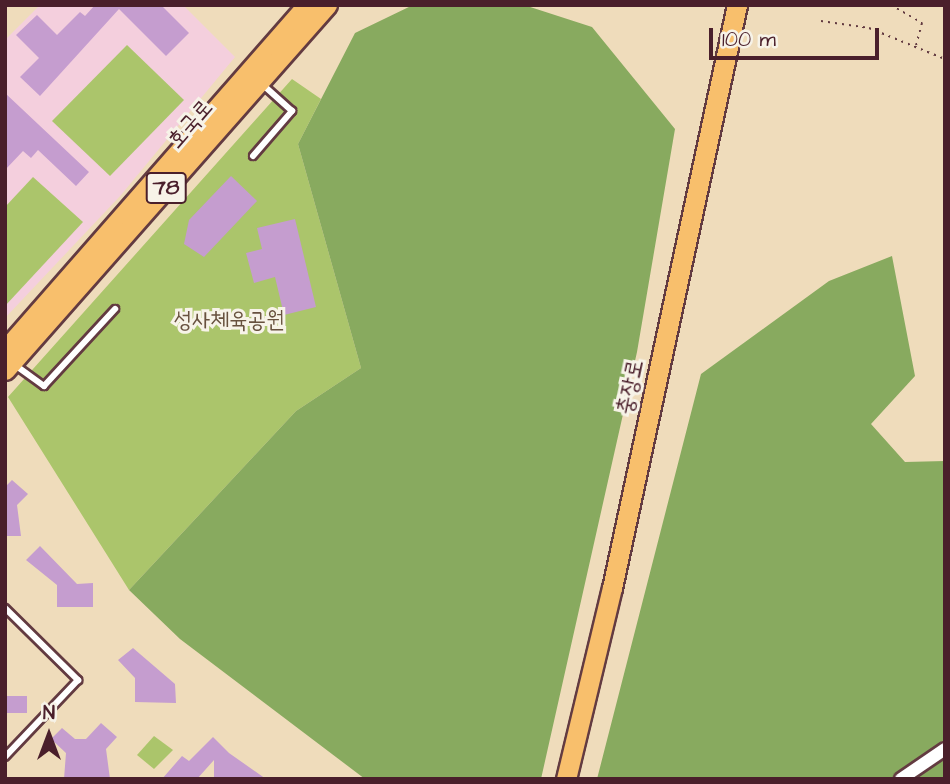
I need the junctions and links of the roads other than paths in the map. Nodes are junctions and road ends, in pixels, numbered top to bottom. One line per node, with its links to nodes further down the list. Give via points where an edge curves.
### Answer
1 (307, 5): 4 (main road, 호국로 / 78)
2 (327, 5): 4 (main road, 호국로 / 78)
3 (737, 5): 11 (main road, 충장로, via 612,588)
4 (253, 78): 5 (lane, via 292,111); 7 (main road, 호국로 / 78)
5 (253, 156)
6 (115, 309): 7 (lane, via 44,386)
7 (7, 360)
8 (5, 608): 10 (lane, via 78,680)
9 (945, 749): 12 (street)
10 (5, 757)
11 (566, 779)
12 (901, 779)

